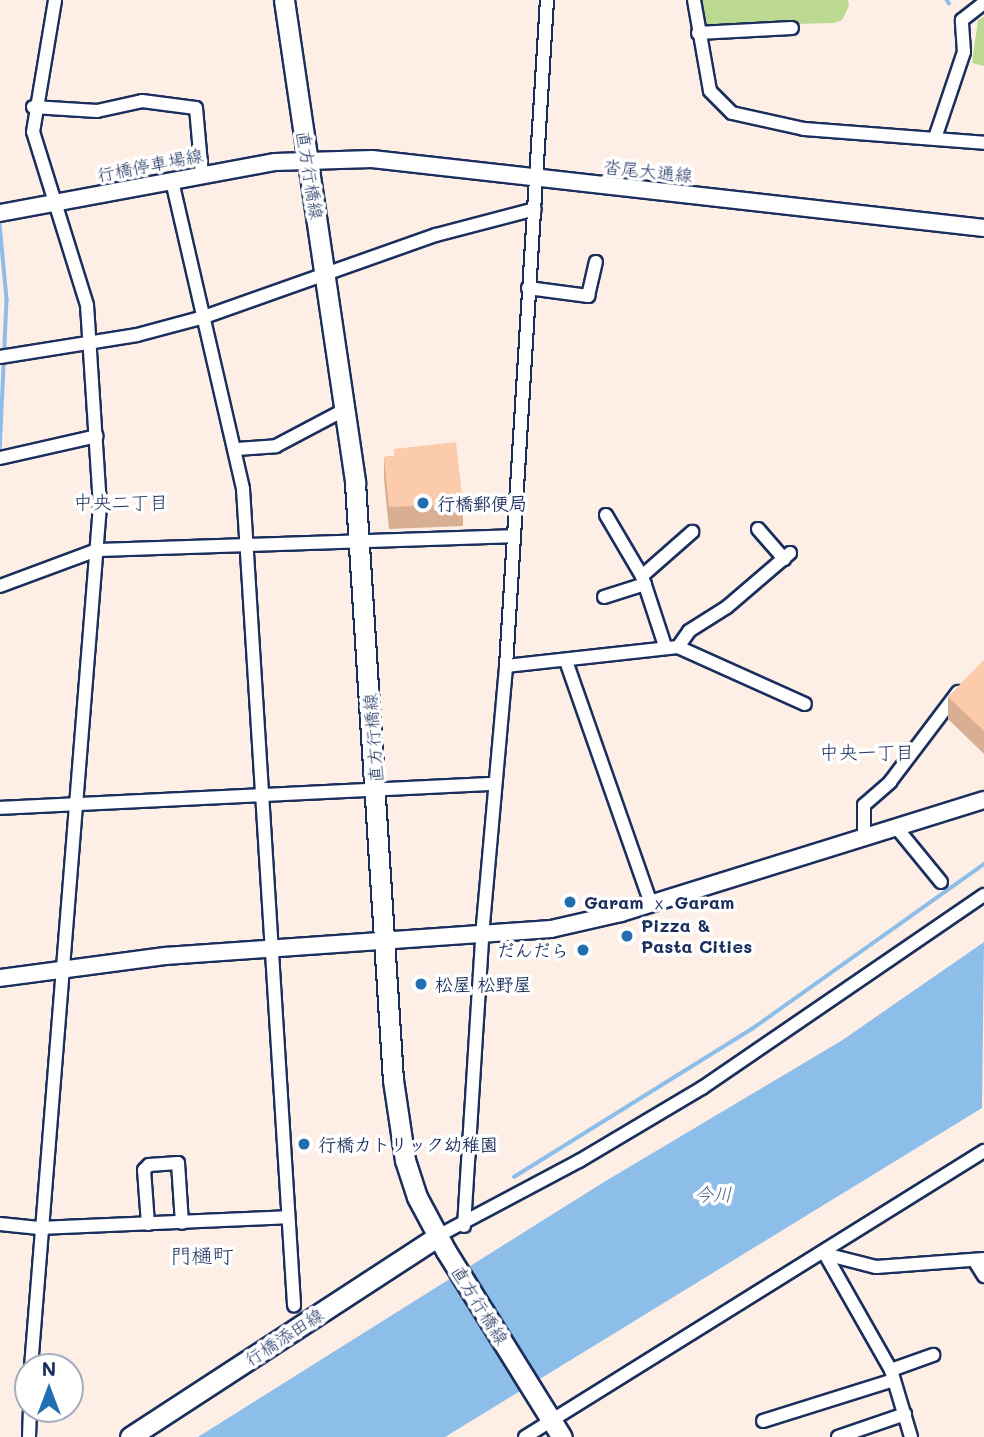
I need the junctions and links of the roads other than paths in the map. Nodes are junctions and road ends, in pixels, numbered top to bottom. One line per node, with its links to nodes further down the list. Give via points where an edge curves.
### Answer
1 (55, 0): 8 (street)
2 (284, 0): 11 (main road, 直方行橋線)
3 (547, 0): 13 (street)
4 (694, 0): 7 (street)
5 (984, 3): 9 (street, via 962,20 964,52)
6 (792, 28): 7 (street)
7 (698, 33): 9 (street, via 710,91 732,113 804,129)
8 (33, 107): 12 (street, via 97,111 142,101 195,108); 15 (street, via 36,149)
9 (935, 138): 10 (street)
10 (984, 143)
11 (307, 158): 12 (street, 行橋停車場線); 13 (street, 沓尾大通線, via 372,159); 20 (main road, 直方行橋線)
12 (202, 175): 14 (street, 行橋停車場線)
13 (537, 178): 16 (street); 18 (street, 沓尾大通線)
14 (172, 181): 15 (street, 行橋停車場線); 22 (street)
15 (53, 203): 17 (street, 行橋停車場線); 23 (street, via 88,305)
16 (535, 209): 20 (street, via 436,235); 21 (street)
17 (0, 213)
18 (984, 228)
19 (596, 262): 21 (street, via 588,296)
20 (326, 274): 22 (street); 25 (main road, 直方行橋線)
21 (528, 288): 32 (street)
22 (204, 317): 23 (street, via 137,335); 27 (street)
23 (91, 340): 24 (street); 26 (street)
24 (0, 358)
25 (346, 409): 27 (street, via 276,446); 33 (main road, 直方行橋線)
26 (97, 436): 28 (street); 35 (street)
27 (237, 449): 34 (street)
28 (0, 458)
29 (606, 515): 36 (street)
30 (758, 530): 39 (street, via 787,556)
31 (692, 532): 36 (street)
32 (513, 536): 33 (street); 41 (street)
33 (361, 542): 34 (street); 45 (main road, 直方行橋線)
34 (249, 545): 35 (street); 46 (street)
35 (97, 550): 37 (street); 48 (street)
36 (644, 580): 38 (street); 39 (street)
37 (0, 586)
38 (604, 597)
39 (672, 646): 40 (street); 43 (street)
40 (566, 661): 41 (street); 54 (street)
41 (506, 666): 44 (street)
42 (970, 678): 51 (street, via 890,782 864,804)
43 (805, 704)
44 (493, 785): 45 (street); 55 (street)
45 (376, 788): 46 (street); 56 (main road, 直方行橋線)
46 (266, 796): 48 (street); 57 (street)
47 (984, 800): 50 (street)
48 (75, 806): 49 (street); 58 (street)
49 (0, 808)
50 (895, 827): 51 (street); 52 (street)
51 (864, 837): 54 (street)
52 (941, 883)
53 (984, 895): 65 (street, via 702,1088)
54 (651, 904): 55 (street, via 551,929)
55 (482, 936): 56 (street); 65 (street)
56 (386, 942): 57 (street); 67 (main road, 直方行橋線, via 396,1116 417,1197)
57 (272, 949): 58 (street); 61 (street)
58 (60, 968): 59 (street); 66 (street)
59 (0, 978)
60 (984, 1151): 68 (street)
61 (287, 1217): 62 (street); 71 (street)
62 (182, 1223): 64 (street); 64 (street, via 178,1163 149,1165 144,1170)
63 (0, 1224): 66 (street)
64 (148, 1224): 66 (street)
65 (464, 1226): 67 (street)
66 (39, 1228): 72 (street)
67 (442, 1244): 77 (main road, 直方行橋線); 78 (main road, 行橋添田線)
68 (825, 1254): 69 (street, via 876,1267); 74 (street); 77 (street)
69 (979, 1260): 70 (street)
70 (984, 1276)
71 (294, 1305)
72 (32, 1353)
73 (933, 1355): 74 (street)
74 (892, 1375): 75 (street); 76 (street)
75 (905, 1414): 80 (street); 81 (street)
76 (763, 1421)
77 (554, 1424): 79 (street)
78 (130, 1437)
79 (527, 1437)
80 (838, 1437)
81 (911, 1437)

